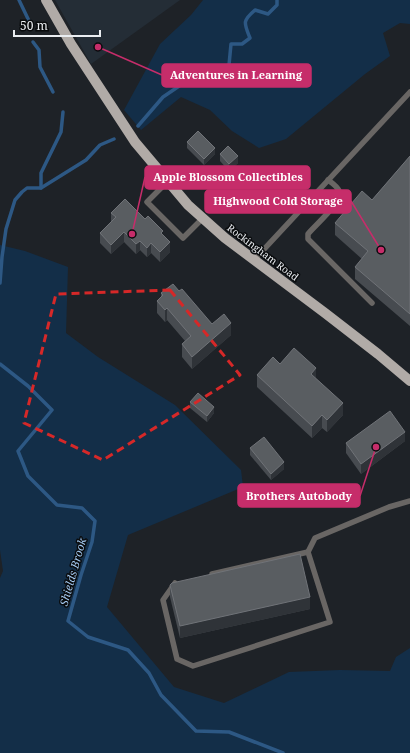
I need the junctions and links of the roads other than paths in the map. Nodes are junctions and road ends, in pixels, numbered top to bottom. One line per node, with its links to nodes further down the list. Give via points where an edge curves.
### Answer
1 (46, 0): 4 (main road, Rockingham Road, via 71,44 135,142)
2 (410, 92): 3 (lane)
3 (328, 180): 6 (lane); 7 (lane, via 339,189 340,195 337,202 308,234 308,240)
4 (167, 182): 5 (main road, Rockingham Road); 5 (lane, via 147,202 183,238)
5 (202, 219): 6 (main road, Rockingham Road)
6 (254, 260): 8 (main road, Rockingham Road)
7 (372, 303)
8 (410, 381)
9 (410, 501): 10 (lane, via 389,507 315,538)
10 (308, 552): 11 (lane); 12 (lane, via 330,622 193,666 177,659 163,600 176,582)
11 (207, 575)
12 (184, 580)

